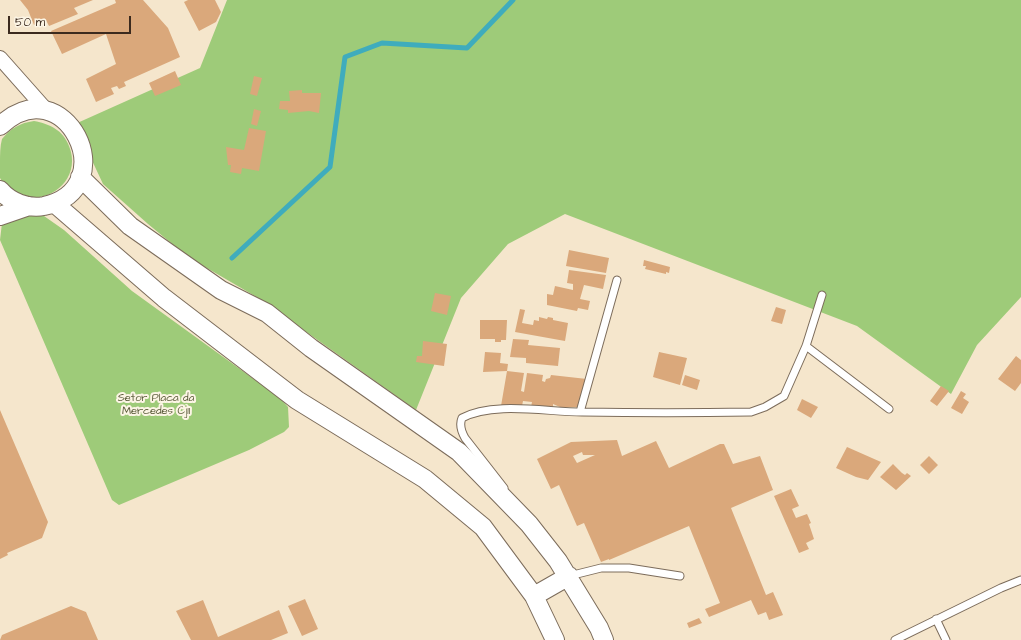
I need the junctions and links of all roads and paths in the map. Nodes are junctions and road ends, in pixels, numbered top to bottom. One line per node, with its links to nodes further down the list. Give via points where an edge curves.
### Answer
1 (0, 58): 2 (street)
2 (47, 111): 3 (street, via 30,110 14,115); 4 (street, via 60,116 79,136 84,164)
3 (0, 126)
4 (80, 177): 6 (street, via 69,192); 14 (street, via 130,226 221,290 267,313 311,348 459,452)
5 (0, 190): 7 (street, via 16,202)
6 (54, 203): 7 (street); 18 (street, via 164,298 297,400 445,494 482,527)
7 (29, 206): 8 (street)
8 (0, 216)
9 (617, 280): 13 (lane)
10 (822, 296): 11 (lane)
11 (806, 346): 12 (lane); 13 (lane, via 784,396 766,407 750,412)
12 (889, 409)
13 (580, 412): 14 (lane, via 517,409 480,411 462,418 461,431 504,486)
14 (509, 503): 15 (street, via 529,524)
15 (568, 576): 16 (lane, via 600,568 629,568); 18 (street); 21 (street)
16 (680, 576)
17 (1021, 580): 19 (lane)
18 (534, 596): 20 (street)
19 (936, 619): 22 (lane); 23 (lane)
20 (555, 640)
21 (604, 640)
22 (895, 640)
23 (946, 640)

